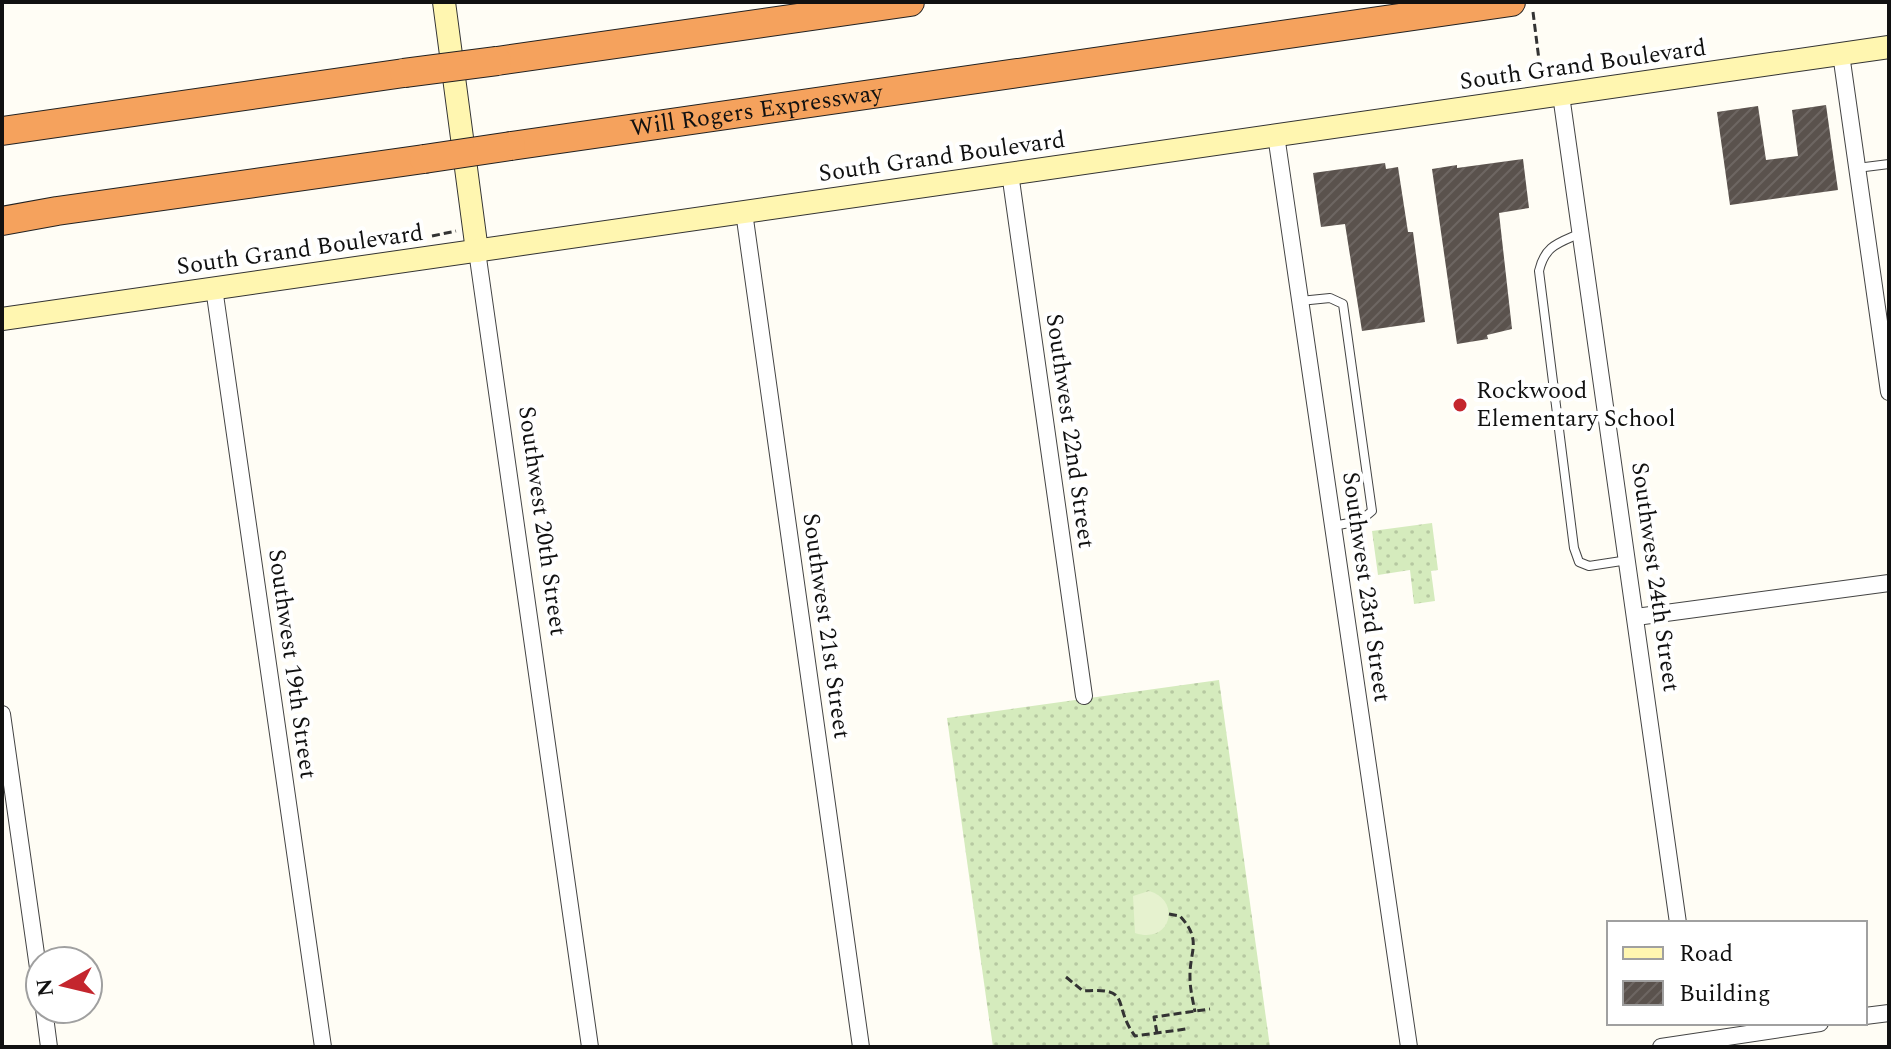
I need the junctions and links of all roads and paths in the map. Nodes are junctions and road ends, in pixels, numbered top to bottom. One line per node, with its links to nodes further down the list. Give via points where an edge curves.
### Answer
1 (444, 2): 19 (street, Southwest 20th Street)
2 (910, 2): 9 (highway, bridge)
3 (1511, 2): 14 (highway, Will Rogers Expressway, bridge)
4 (1531, 2): 7 (path)
5 (1889, 47): 6 (street, South Grand Boulevard)
6 (1841, 54): 8 (street, South Grand Boulevard); 12 (street)
7 (1542, 79)
8 (1561, 95): 10 (street, South Grand Boulevard); 18 (street, Southwest 24th Street)
9 (2, 131)
10 (1276, 135): 13 (street, South Grand Boulevard); 21 (street, Southwest 23rd Street)
11 (1889, 164): 12 (lane)
12 (1857, 168): 23 (street)
13 (1010, 173): 15 (street, South Grand Boulevard); 28 (street, Southwest 22nd Street)
14 (57, 211): 16 (highway, Will Rogers Expressway); 17 (highway)
15 (744, 212): 19 (street, South Grand Boulevard); 46 (street, Southwest 21st Street)
16 (2, 221)
17 (2, 229)
18 (1582, 232): 25 (street, Southwest 24th Street); 25 (lane, via 1552,246 1542,256 1539,271 1574,548 1579,562 1589,566)
19 (477, 251): 20 (street, South Grand Boulevard); 45 (street, Southwest 20th Street)
20 (214, 288): 22 (street, South Grand Boulevard); 44 (street, Southwest 19th Street)
21 (1300, 301): 24 (street, Southwest 23rd Street); 24 (lane, via 1330,298 1343,304 1369,480 1372,511 1360,521)
22 (2, 319)
23 (1889, 392)
24 (1332, 526): 47 (street, Southwest 23rd Street)
25 (1628, 560): 27 (street, Southwest 24th Street)
26 (1889, 583): 27 (street)
27 (1636, 617): 31 (street, Southwest 24th Street)
28 (1084, 696)
29 (2, 714): 32 (street)
30 (1169, 914): 35 (path, via 1180,916 1192,932)
31 (1678, 921)
32 (35, 945)
33 (1066, 977): 41 (path, via 1083,991 1109,989 1115,994 1135,1036)
34 (1210, 1009): 35 (path)
35 (1195, 1012): 41 (path, via 1154,1017)
36 (1889, 1013): 37 (street)
37 (1867, 1016)
38 (46, 1025): 43 (street)
39 (1808, 1025): 42 (street)
40 (1186, 1029): 41 (path)
41 (1157, 1033)
42 (1695, 1044): 48 (street)
43 (49, 1047)
44 (323, 1047)
45 (590, 1047)
46 (861, 1047)
47 (1409, 1047)
48 (1661, 1047)

